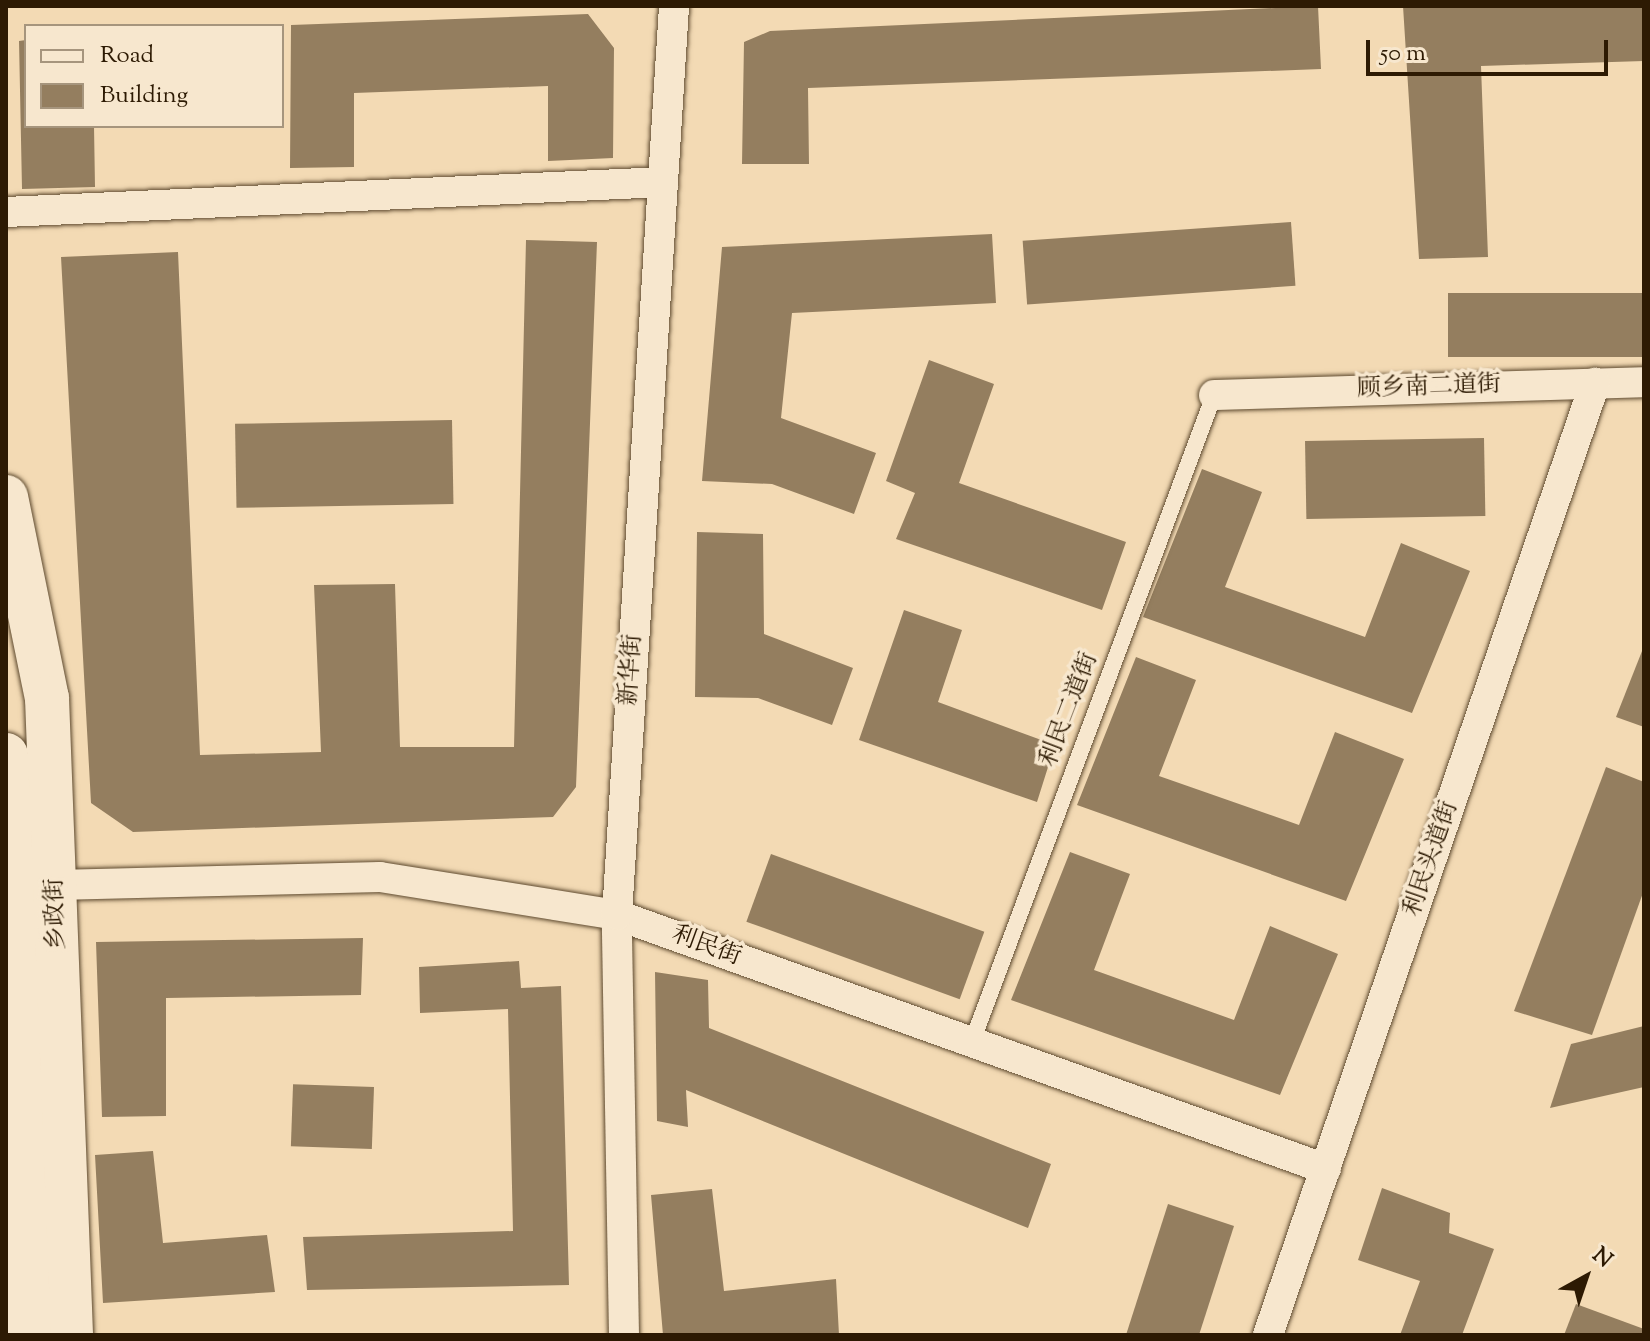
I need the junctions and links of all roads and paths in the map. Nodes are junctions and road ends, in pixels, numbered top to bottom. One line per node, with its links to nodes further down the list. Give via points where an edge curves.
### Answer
1 (674, 6): 2 (street, 新华街)
2 (663, 182): 3 (street); 10 (street, 新华街)
3 (6, 212)
4 (1644, 382): 5 (street, 顾乡南二道街)
5 (1595, 383): 6 (street, 顾乡南二道街); 12 (street, 利民头道街)
6 (1214, 395): 11 (lane, 利民二道街)
7 (6, 497): 9 (main road, 乡政街, via 47,698)
8 (6, 755): 13 (main road)
9 (56, 885): 10 (street, 利民街, via 380,877); 14 (main road, 乡政街)
10 (617, 915): 11 (street, 利民街); 15 (street, 新华街)
11 (972, 1042): 12 (street, 利民街)
12 (1326, 1169): 16 (street, 利民头道街)
13 (29, 1335)
14 (71, 1335)
15 (624, 1335)
16 (1268, 1335)

